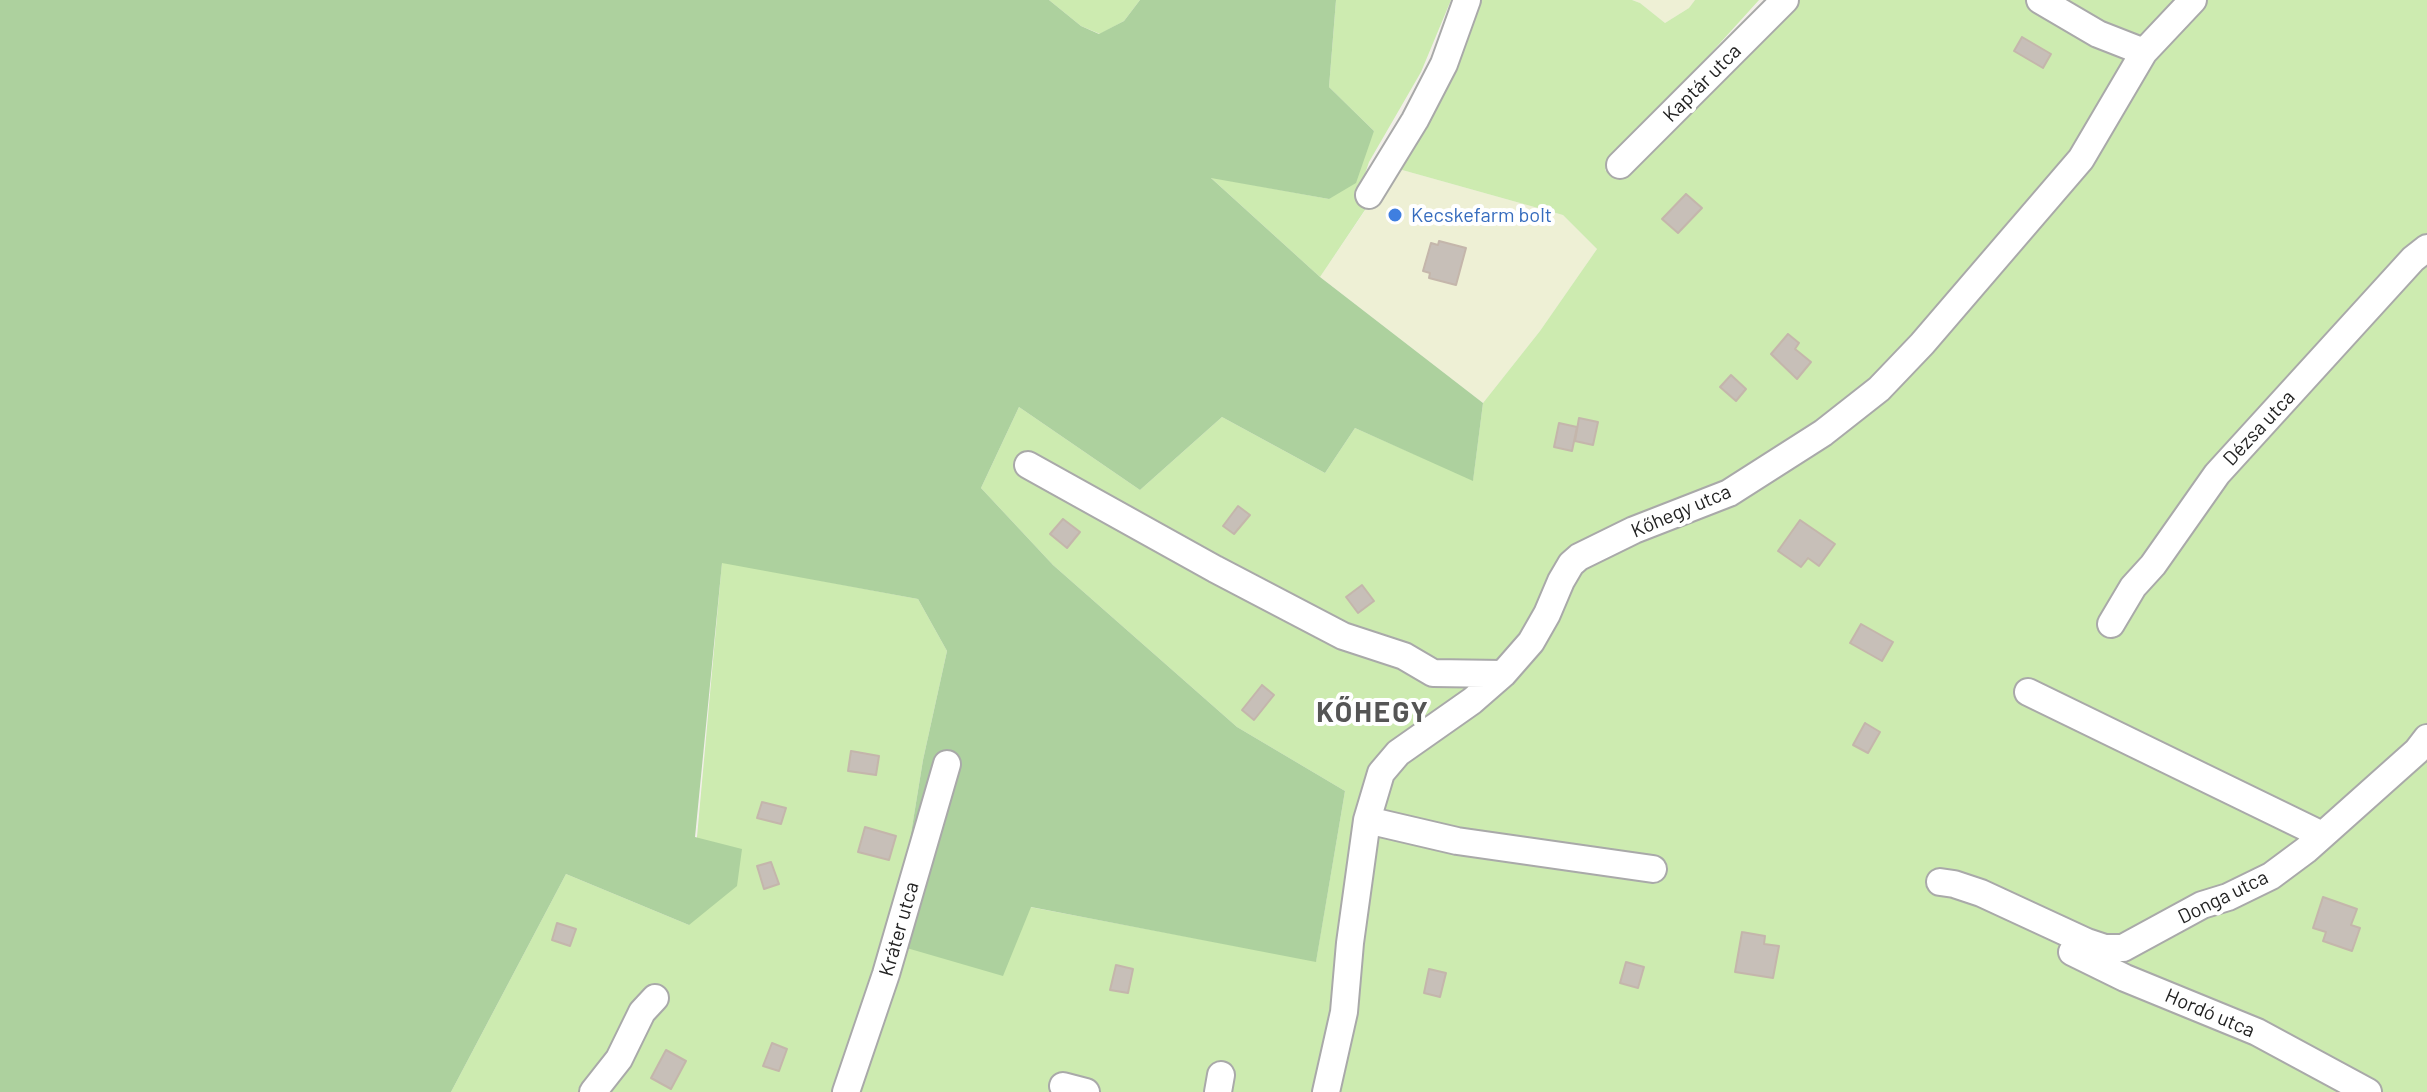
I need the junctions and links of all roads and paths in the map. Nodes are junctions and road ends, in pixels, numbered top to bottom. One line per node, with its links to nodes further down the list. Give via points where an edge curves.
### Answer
1 (1467, 0): 7 (street, via 1444,64)
2 (1785, 0): 6 (street, Kaptár utca)
3 (2040, 0): 5 (street, via 2098,34)
4 (2193, 0): 5 (street, Kőhegy utca)
5 (2144, 52): 11 (street, Kőhegy utca, via 2081,159 1879,389 1823,433 1729,493 1579,557 1531,642)
6 (1620, 165)
7 (1369, 195)
8 (2427, 248): 10 (street, Dézsa utca, via 2217,474)
9 (1028, 465): 11 (street, via 1343,636 1404,656 1433,673)
10 (2111, 624)
11 (1503, 674): 15 (street, Kőhegy utca, via 1398,753 1381,773)
12 (2028, 692): 16 (street)
13 (2427, 738): 16 (street, Donga utca)
14 (947, 764): 23 (street, Kráter utca)
15 (1367, 820): 17 (street, via 1457,841); 24 (street, Kőhegy utca, via 1344,1012)
16 (2322, 835): 20 (street, Donga utca, via 2271,876 2202,905 2123,948)
17 (1653, 869)
18 (1940, 882): 20 (street, Donga utca, via 1981,893)
19 (2048, 942): 20 (street, Hordó utca)
20 (2084, 949): 25 (street, Hordó utca, via 2125,978 2257,1032)
21 (655, 998): 22 (street)
22 (593, 1092)
23 (846, 1092)
24 (1326, 1092)
25 (2368, 1092)

